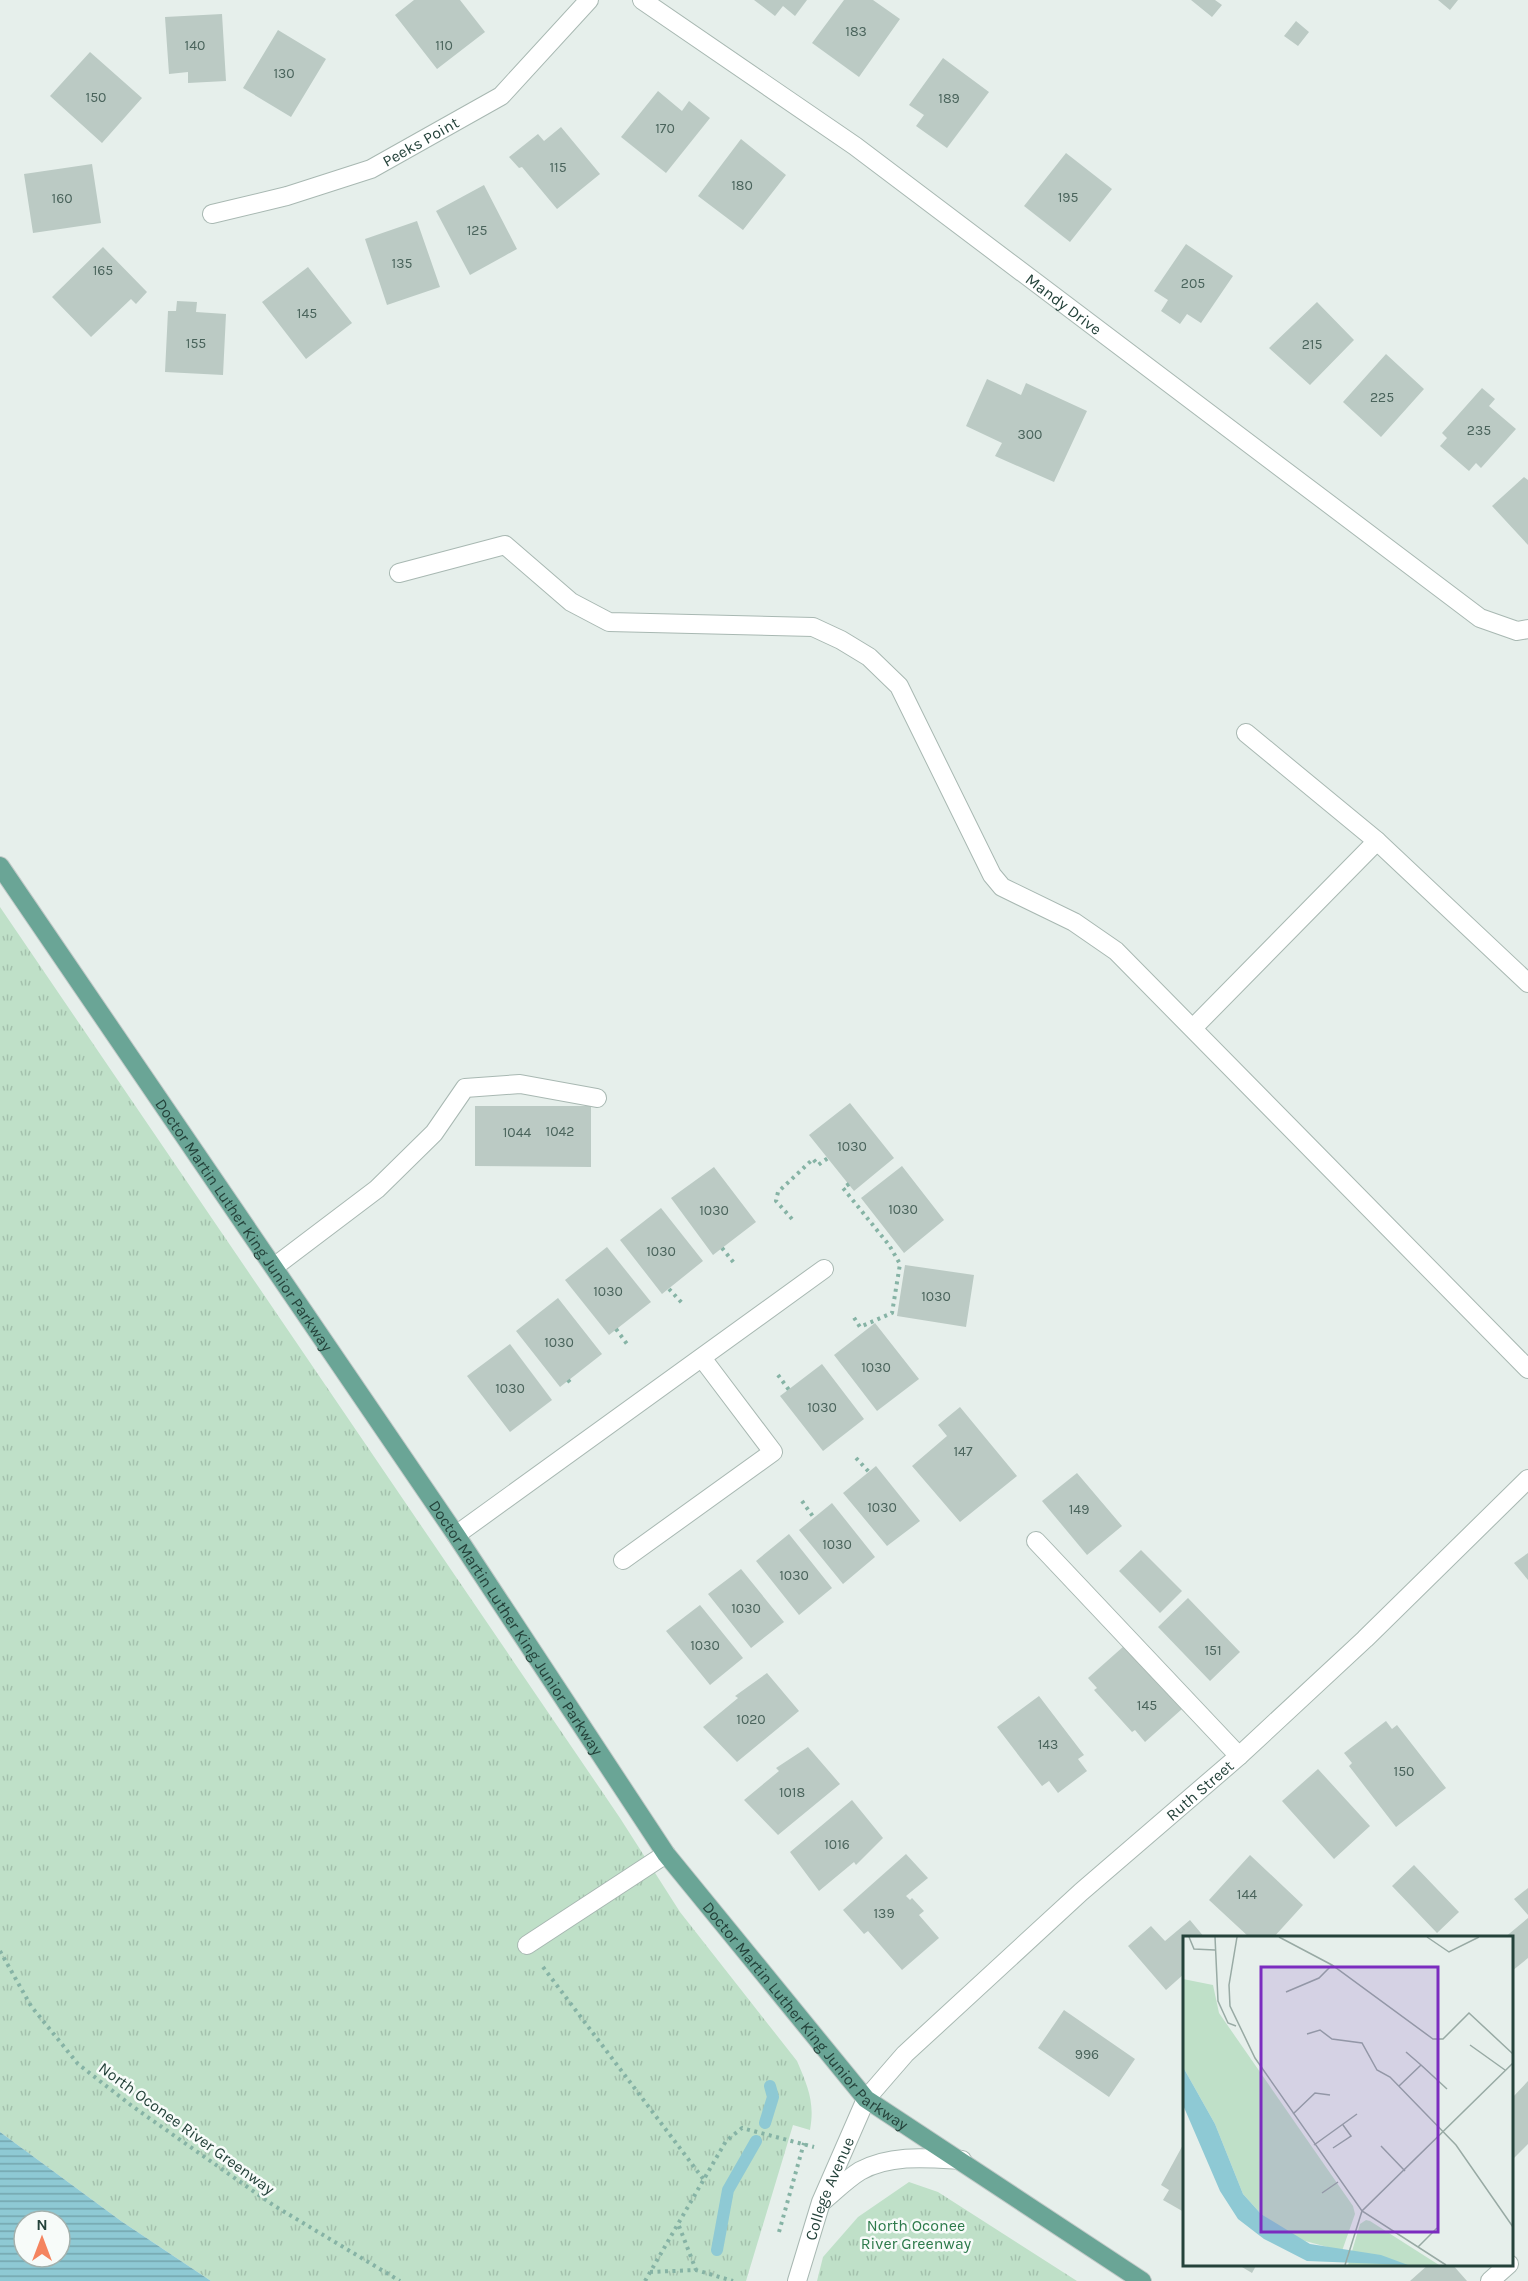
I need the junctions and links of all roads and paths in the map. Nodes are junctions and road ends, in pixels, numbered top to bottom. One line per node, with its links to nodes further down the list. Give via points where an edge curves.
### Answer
1 (589, 0): 3 (street, Peeks Point, via 501,96 371,169 287,196)
2 (642, 0): 5 (street, Mandy Drive, via 855,146 1480,618 1517,631)
3 (212, 214)
4 (399, 573): 10 (street, via 505,545 571,603 609,622 813,627 841,640 869,657 899,686 992,875 1002,887 1074,922 1116,951)
5 (1528, 629)
6 (1246, 733): 7 (street)
7 (1377, 841): 9 (street); 10 (street)
8 (0, 866): 17 (main road, Doctor Martin Luther King Junior Parkway)
9 (1528, 983)
10 (1193, 1028): 25 (street)
11 (597, 1098): 17 (street, via 520,1084 465,1088 434,1133 377,1189)
12 (828, 1158): 14 (path, via 818,1165 813,1159 777,1192 776,1202)
13 (849, 1184): 21 (path, via 843,1188 900,1264 892,1313 860,1327)
14 (792, 1219)
15 (722, 1248): 16 (path)
16 (734, 1263)
17 (274, 1267): 35 (main road, Doctor Martin Luther King Junior Parkway)
18 (824, 1269): 24 (street)
19 (669, 1289): 20 (path)
20 (682, 1303)
21 (853, 1316)
22 (616, 1329): 23 (path)
23 (627, 1344)
24 (702, 1358): 35 (street); 37 (street, via 773,1452)
25 (1528, 1369)
26 (777, 1375): 29 (path)
27 (568, 1380): 28 (path)
28 (572, 1385)
29 (789, 1390)
30 (856, 1458): 31 (path)
31 (869, 1472)
32 (1528, 1479): 38 (street, Ruth Street)
33 (802, 1501): 34 (path)
34 (814, 1518)
35 (456, 1535): 39 (main road, Doctor Martin Luther King Junior Parkway)
36 (1036, 1541): 38 (street)
37 (623, 1560)
38 (1239, 1756): 43 (street, Ruth Street, via 1081,1892 905,2054)
39 (666, 1854): 40 (street); 43 (main road, Doctor Martin Luther King Junior Parkway)
40 (527, 1945)
41 (0, 1951): 54 (path, North Oconee River Greenway, via 31,2006 78,2064 273,2205)
42 (558, 1988): 47 (path)
43 (867, 2099): 46 (main road, Doctor Martin Luther King Junior Parkway); 48 (street, College Avenue)
44 (804, 2143): 45 (path); 47 (path, via 742,2128 726,2141); 50 (path)
45 (811, 2146)
46 (962, 2160): 48 (street, via 914,2157 889,2161 860,2171); 58 (main road, Doctor Martin Luther King Junior Parkway)
47 (704, 2180): 49 (path)
48 (821, 2202): 57 (street, College Avenue)
49 (679, 2225): 52 (path); 53 (path)
50 (776, 2240)
51 (1507, 2266): 59 (street)
52 (696, 2270): 53 (path); 56 (path)
53 (650, 2272): 55 (path)
54 (400, 2281)
55 (645, 2281)
56 (733, 2281)
57 (797, 2281)
58 (1142, 2281)
59 (1490, 2281)

